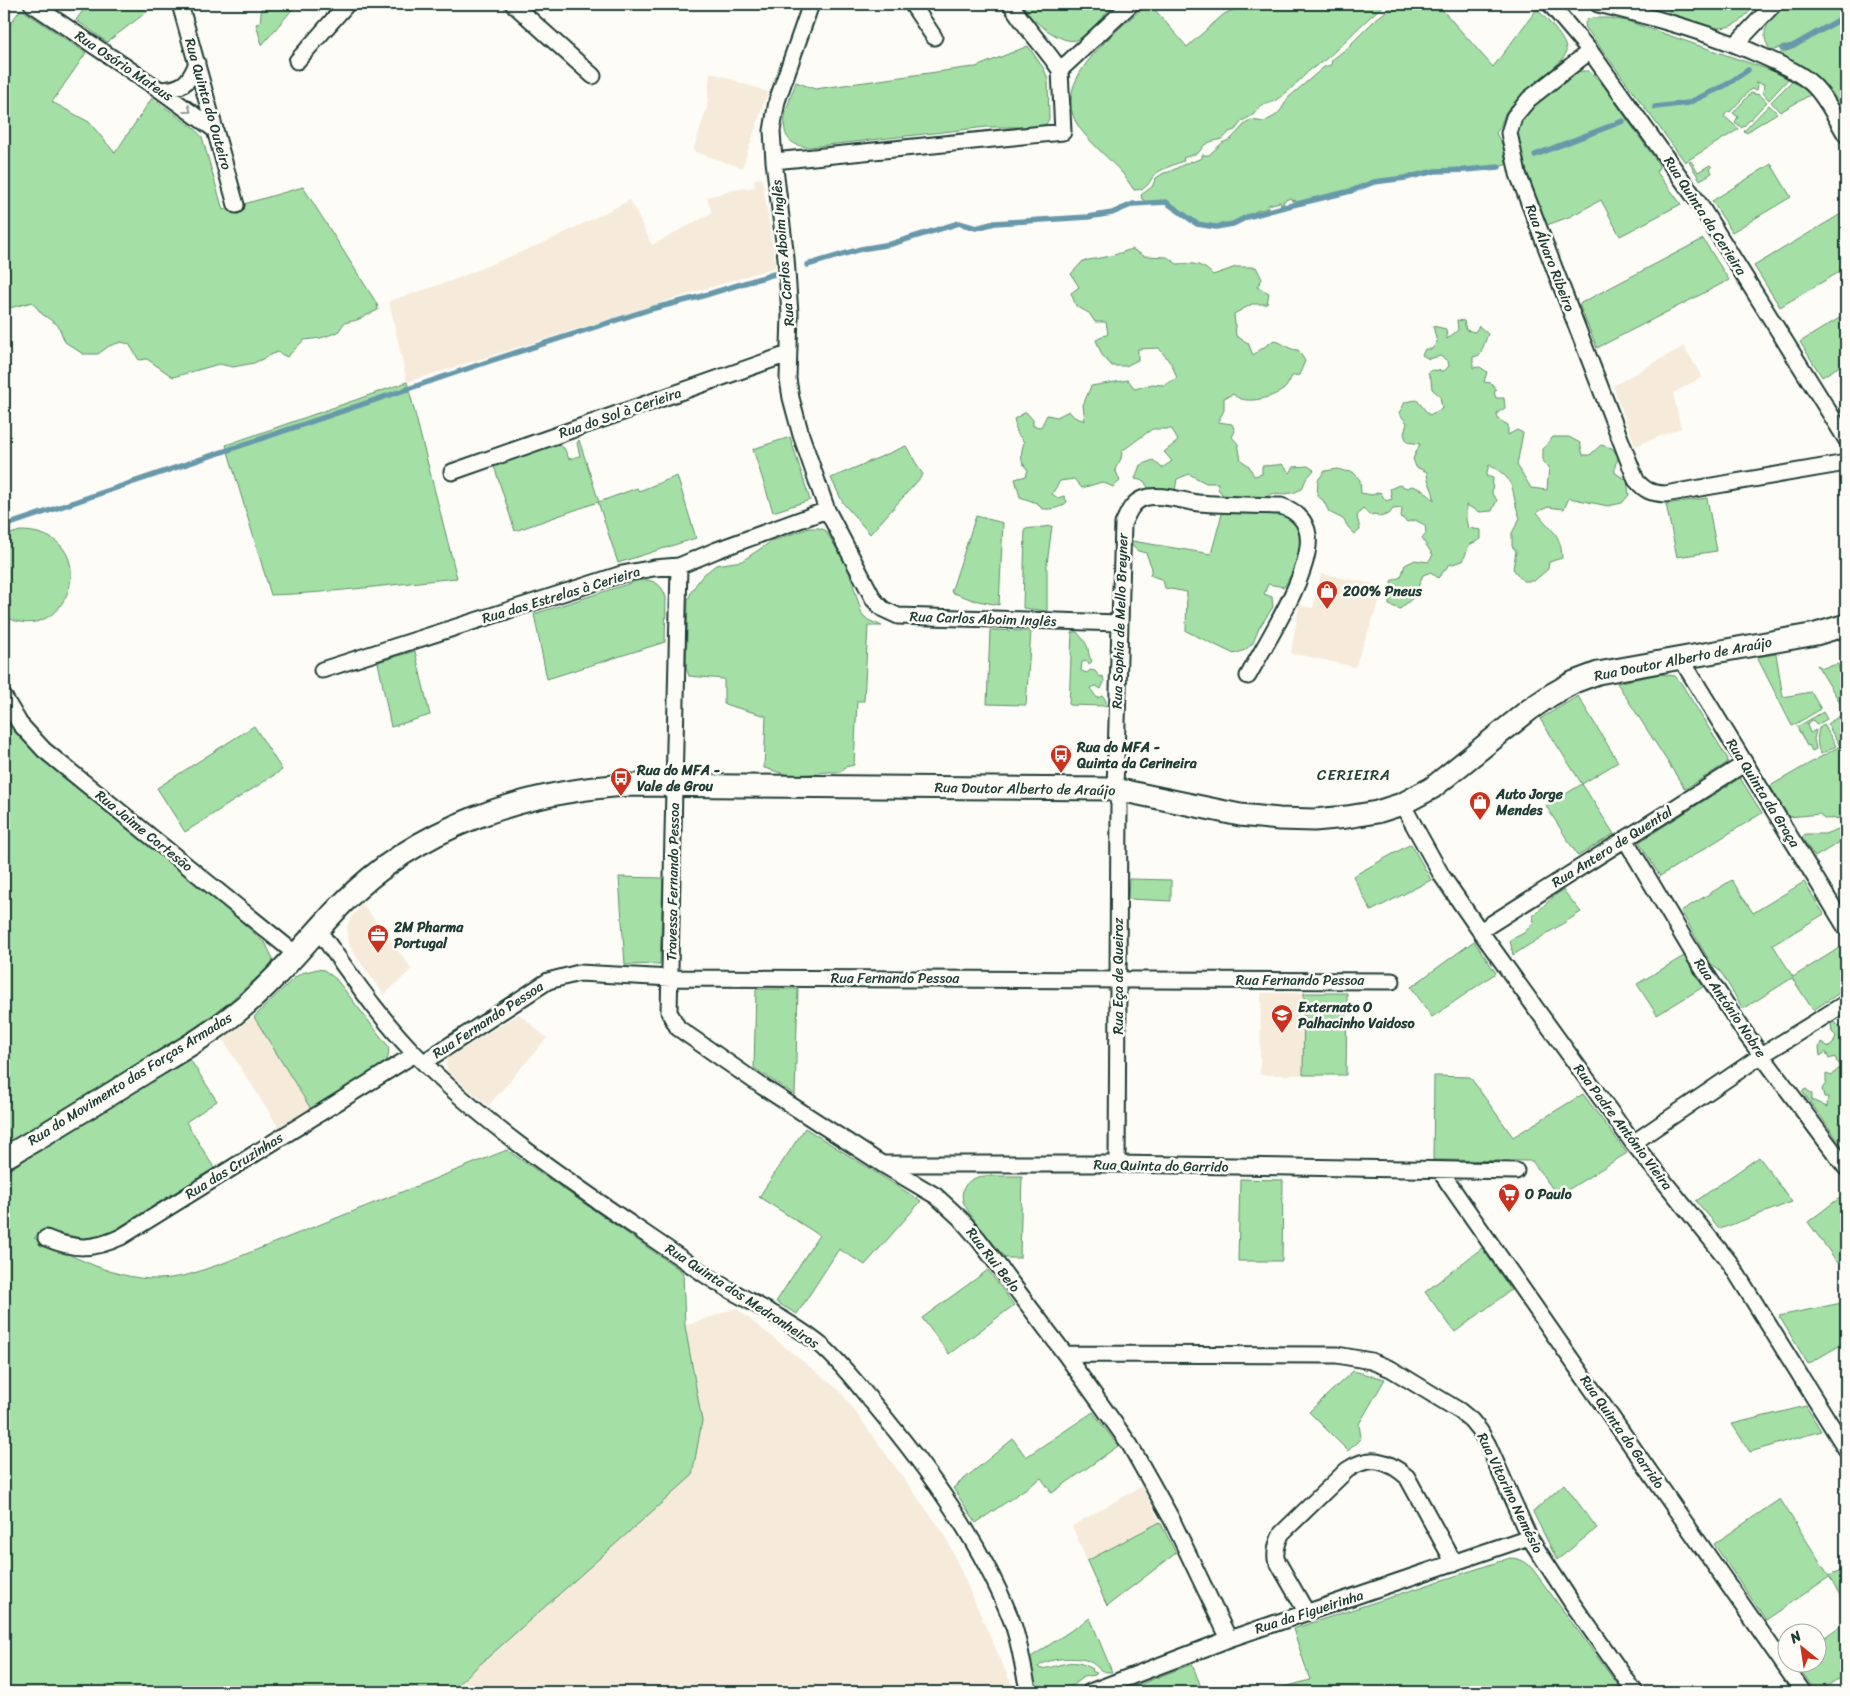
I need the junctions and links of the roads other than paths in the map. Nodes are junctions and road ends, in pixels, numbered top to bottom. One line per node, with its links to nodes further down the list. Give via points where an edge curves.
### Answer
1 (32, 4): 19 (street, Rua Osório Mateus)
2 (180, 4): 16 (street, Rua Quinta do Outeiro)
3 (347, 4): 15 (street)
4 (513, 4): 18 (street)
5 (811, 4): 22 (street, Rua Carlos Aboim Inglês, via 777,101 772,131)
6 (912, 4): 12 (street)
7 (1011, 4): 17 (street)
8 (1130, 4): 17 (street)
9 (1550, 4): 14 (street, Rua Quinta da Cerieira)
10 (1598, 4): 13 (street)
11 (1774, 4): 13 (street)
12 (934, 37)
13 (1736, 44): 21 (street, via 1795,71 1813,85)
14 (1590, 51): 25 (street, Rua Quinta da Cerieira, via 1698,202); 26 (street, Rua Álvaro Ribeiro, via 1529,99 1514,117 1509,133 1518,174 1636,480 1650,493 1665,494)
15 (297, 61)
16 (197, 63): 19 (street, via 185,83 175,89); 20 (street, Rua Quinta do Outeiro)
17 (1060, 70): 22 (street, via 1062,132)
18 (593, 76)
19 (160, 90): 20 (street, Rua Osório Mateus, one-way to 20)
20 (215, 130): 23 (street, Rua Quinta do Outeiro)
21 (1846, 136)
22 (774, 162): 24 (street, Rua Carlos Aboim Inglês, via 786,258 790,314)
23 (236, 205)
24 (788, 354): 27 (street, Rua do Sol à Cerieira); 28 (street, Rua Carlos Aboim Inglês, via 791,398)
25 (1846, 439)
26 (1846, 463)
27 (452, 472)
28 (827, 510): 29 (street, Rua das Estrelas à Cerieira); 30 (street, Rua Carlos Aboim Inglês, via 874,600 898,616)
29 (679, 566): 33 (street, Rua das Estrelas à Cerieira, via 622,574); 37 (street, Travessa Fernando Pessoa)
30 (1119, 623): 34 (street, Rua Sophia de Mello Breyner, via 1123,524 1134,503 1154,496 1198,503 1281,506 1292,510 1301,519 1308,535 1305,562); 38 (street, Rua Sophia de Mello Breyner)
31 (1846, 625): 32 (main road, Rua Doutor Alberto de Araújo, via 1816,634)
32 (1680, 657): 36 (street, Rua Quinta da Graça); 39 (main road, Rua Doutor Alberto de Araújo, via 1598,673 1574,682 1529,710 1432,788)
33 (322, 670)
34 (1248, 676)
35 (4, 697): 44 (street, Rua Jaime Cortesão, via 20,724 44,750)
36 (1744, 764): 40 (street, Rua Antero de Quental); 41 (street, Rua Quinta da Graça)
37 (675, 785): 38 (main road, Rua Doutor Alberto de Araújo); 42 (main road, Rua Doutor Alberto de Araújo, via 588,788 549,794 490,811 432,838 381,870); 45 (street, Travessa Fernando Pessoa)
38 (1115, 789): 39 (main road, Rua Doutor Alberto de Araújo, via 1240,815 1279,819 1347,817); 46 (street, Rua Eça de Queiroz, via 1119,804)
39 (1402, 804): 43 (street, Rua Padre António Vieira, via 1442,876)
40 (1625, 839): 43 (street, Rua Antero de Quental); 49 (street, Rua António Nobre, via 1697,960)
41 (1846, 928)
42 (318, 930): 44 (main road, Rua Doutor Alberto de Araújo); 50 (street, Rua Quinta dos Medronheiros, via 392,1030)
43 (1480, 931): 51 (street, Rua Padre António Vieira)
44 (297, 955): 52 (main road, Rua do Movimento das Forças Armadas, via 254,998 219,1026)
45 (670, 978): 46 (street, Rua Fernando Pessoa); 50 (street, Rua Fernando Pessoa, via 579,972 548,981); 53 (street, Rua Rui Belo, via 669,1012 678,1028)
46 (1118, 978): 47 (street, Rua Fernando Pessoa); 54 (street, Rua Eça de Queiroz)
47 (1392, 981)
48 (1846, 1003): 49 (street)
49 (1762, 1055): 51 (street); 55 (street, Rua António Nobre)
50 (419, 1058): 58 (street, Rua das Cruzinhas, via 115,1240 78,1248); 67 (street, Rua Quinta dos Medronheiros, via 460,1098 560,1174 712,1279 807,1335 837,1361 893,1427 938,1488 986,1566 1013,1622)
51 (1633, 1142): 60 (street, Rua Padre António Vieira, via 1730,1263)
52 (4, 1158)
53 (882, 1164): 54 (street, Rua Quinta do Garrido); 59 (street, Rua Rui Belo, via 936,1196 960,1218)
54 (1117, 1164): 56 (street, Rua Quinta do Garrido)
55 (1846, 1168)
56 (1440, 1171): 57 (street, Rua Quinta do Garrido); 66 (street, Rua Quinta do Garrido)
57 (1516, 1171)
58 (46, 1238)
59 (1065, 1354): 62 (street, Rua Vitorino Nemésio, via 1337,1355 1391,1368 1460,1411 1480,1430); 65 (street, Rua Rui Belo, via 1152,1481)
60 (1840, 1425): 61 (street, Rua Padre António Vieira)
61 (1846, 1449)
62 (1529, 1537): 63 (street, Rua da Figueirinha); 69 (street, Rua Vitorino Nemésio, via 1562,1590)
63 (1454, 1563): 64 (street, Rua da Figueirinha); 64 (street, via 1407,1478 1378,1460 1357,1463 1346,1470 1278,1540 1276,1559)
64 (1306, 1613): 65 (street, Rua da Figueirinha)
65 (1229, 1639): 68 (street, Rua da Figueirinha)
66 (1798, 1690)
67 (1029, 1692)
68 (1090, 1692)
69 (1635, 1692)

